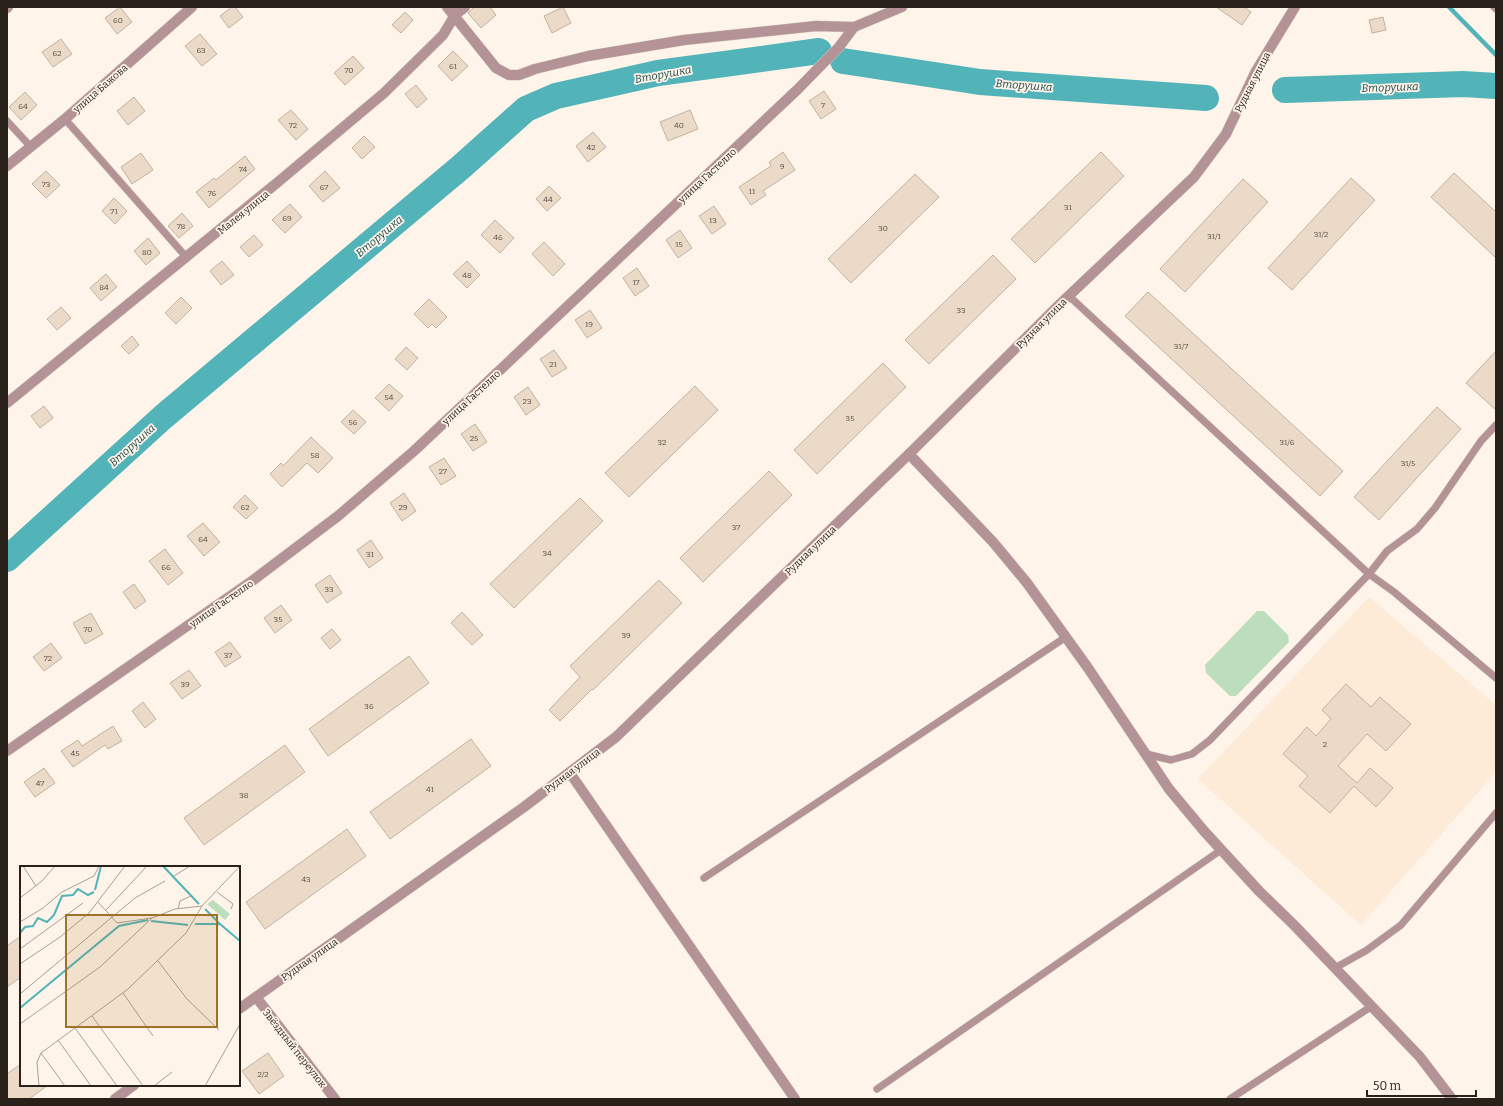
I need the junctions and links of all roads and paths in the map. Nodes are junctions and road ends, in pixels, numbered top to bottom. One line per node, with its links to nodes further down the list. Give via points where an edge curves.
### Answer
1 (192, 7): 8 (street, улица Бажова)
2 (447, 7): 6 (street)
3 (465, 7): 6 (street, Малея улица)
4 (902, 7): 7 (street)
5 (1294, 7): 13 (street, Рудная улица, via 1256,71 1226,134 1194,178)
6 (455, 15): 7 (street, via 496,68 509,75 519,75 588,56 684,40 816,26); 12 (street, Малея улица, via 443,35 384,92)
7 (854, 27): 20 (street, улица Гастелло, via 840,47 797,90 414,451 338,516 252,581)
8 (65, 119): 10 (street, улица Бажова); 12 (lane)
9 (7, 121): 10 (lane)
10 (31, 147): 11 (street, улица Бажова)
11 (7, 166)
12 (187, 258): 14 (street, Малея улица)
13 (1069, 296): 16 (street, Рудная улица); 17 (lane)
14 (7, 403)
15 (1496, 425): 17 (lane, via 1481,441 1435,508 1417,529 1387,552)
16 (909, 454): 18 (street, via 998,548); 22 (street, Рудная улица, via 616,737)
17 (1368, 574): 19 (lane, via 1394,592); 21 (lane, via 1210,740 1192,754 1171,760)
18 (1066, 637): 21 (street); 25 (lane)
19 (1496, 678)
20 (7, 751)
21 (1146, 754): 24 (street, via 1170,789)
22 (570, 773): 27 (street, Рудная улица); 34 (street)
23 (1496, 813): 26 (lane, via 1401,925 1367,950)
24 (1221, 850): 26 (street, via 1258,892 1294,925); 31 (lane)
25 (704, 878)
26 (1334, 968): 28 (street)
27 (256, 997): 29 (street, Рудная улица); 33 (street, Звёздный переулок)
28 (1372, 1006): 35 (lane); 36 (street, via 1420,1056)
29 (240, 1008)
30 (133, 1086): 32 (street)
31 (877, 1089)
32 (114, 1099)
33 (335, 1099)
34 (796, 1099)
35 (1230, 1099)
36 (1452, 1099)

